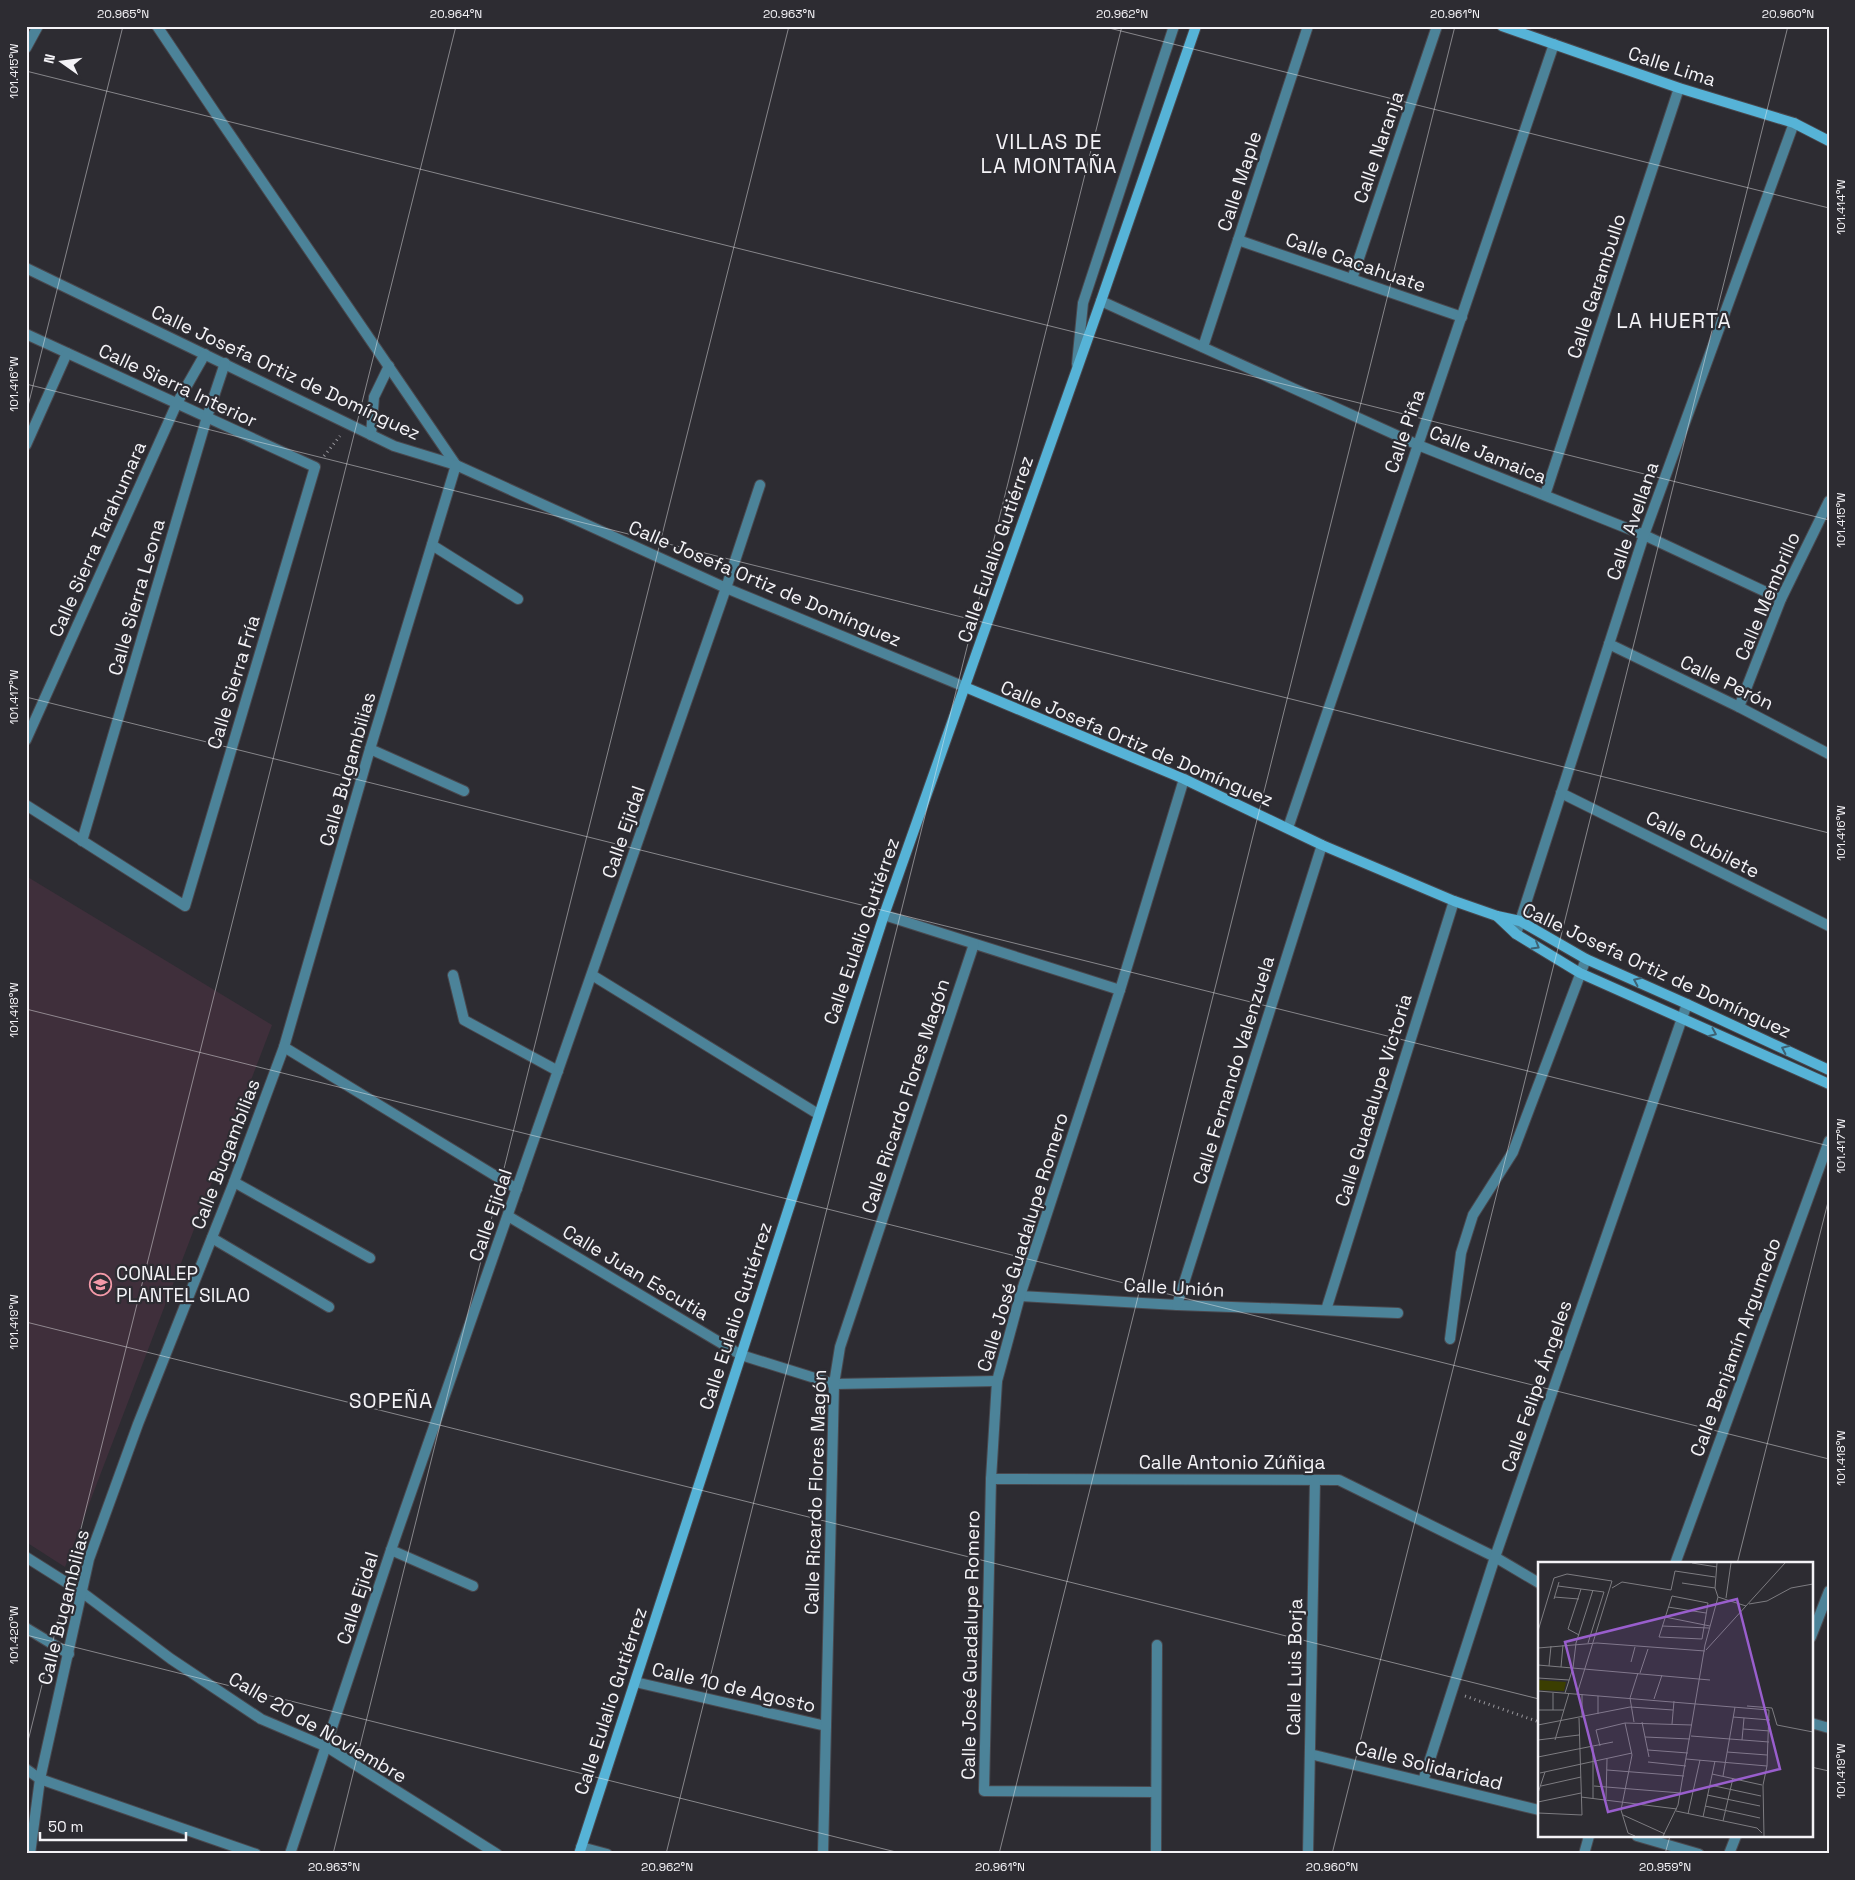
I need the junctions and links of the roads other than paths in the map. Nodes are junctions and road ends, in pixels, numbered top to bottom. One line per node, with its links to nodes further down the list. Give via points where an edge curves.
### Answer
1 (38, 26): 9 (street)
2 (157, 26): 23 (street)
3 (1174, 26): 24 (street, via 1083,303)
4 (1196, 26): 16 (street, Calle Eulalio Gutiérrez)
5 (1308, 26): 13 (street, Calle Maple)
6 (1437, 26): 15 (street, Calle Naranja)
7 (1502, 26): 8 (street, Calle Lima)
8 (1554, 44): 10 (street, Calle Lima); 17 (street, Calle Piña)
9 (26, 48)
10 (1680, 88): 11 (street, Calle Lima); 33 (street, Calle Garambullo)
11 (1794, 123): 12 (street, Calle Lima); 35 (street, Calle Avellana)
12 (1829, 141)
13 (1238, 240): 15 (street, Calle Cacahuate); 19 (street, Calle Maple)
14 (26, 268): 21 (street, Calle Josefa Ortiz de Domínguez)
15 (1352, 279): 17 (street, Calle Cacahuate)
16 (1101, 301): 19 (street, Calle Jamaica); 24 (street, Calle Eulalio Gutiérrez)
17 (1462, 317): 29 (street, Calle Piña)
18 (26, 334): 20 (street, Calle Sierra Interior)
19 (1203, 347): 29 (street, Calle Jamaica)
20 (67, 353): 25 (street, Calle Sierra Interior); 28 (street)
21 (205, 354): 22 (street, Calle Josefa Ortiz de Domínguez); 25 (street, Calle Sierra Tarahumara)
22 (225, 363): 26 (street, Calle Sierra Leona); 27 (street, Calle Josefa Ortiz de Domínguez)
23 (389, 366): 27 (street, via 374,397); 30 (street)
24 (1076, 373): 41 (street, Calle Eulalio Gutiérrez)
25 (177, 403): 26 (street, Calle Sierra Interior); 43 (street, Calle Sierra Tarahumara)
26 (207, 417): 31 (street, Calle Sierra Interior); 51 (street, Calle Sierra Leona)
27 (371, 435): 30 (street, Calle Josefa Ortiz de Domínguez, via 394,446)
28 (26, 445)
29 (1418, 445): 33 (street, Calle Jamaica); 50 (street, Calle Piña)
30 (456, 465): 36 (street, Calle Bugambilias); 37 (street, Calle Josefa Ortiz de Domínguez)
31 (315, 467): 51 (street, Calle Sierra Fría, via 185,906)
32 (760, 485): 37 (street, Calle Ejidal)
33 (1545, 495): 35 (street, Calle Jamaica)
34 (1829, 502): 39 (street, Calle Membrillo)
35 (1644, 535): 39 (street, Calle Jamaica); 40 (street, Calle Avellana)
36 (432, 545): 38 (street); 44 (street, Calle Bugambilias)
37 (726, 588): 41 (street, Calle Josefa Ortiz de Domínguez); 63 (street, Calle Ejidal)
38 (518, 599)
39 (1780, 599): 42 (street, Calle Membrillo)
40 (1609, 644): 42 (street, Calle Perón); 48 (street, Calle Avellana)
41 (965, 688): 46 (street, Calle Josefa Ortiz de Domínguez); 54 (street, Calle Eulalio Gutiérrez)
42 (1739, 707): 45 (street, Calle Perón)
43 (26, 740)
44 (370, 748): 47 (street); 67 (street, Calle Bugambilias)
45 (1829, 754)
46 (1184, 779): 50 (street, Calle Josefa Ortiz de Domínguez); 64 (street, Calle José Guadalupe Romero)
47 (464, 791)
48 (1561, 793): 56 (street, Calle Avellana); 57 (street, Calle Cubilete)
49 (26, 805): 51 (street)
50 (1288, 828): 52 (street, Calle Josefa Ortiz de Domínguez)
51 (82, 840)
52 (1322, 844): 53 (street, Calle Josefa Ortiz de Domínguez); 79 (street, Calle Fernando Valenzuela)
53 (1454, 900): 55 (street, Calle Josefa Ortiz de Domínguez); 81 (street, Calle Guadalupe Victoria)
54 (884, 915): 59 (street); 71 (street, Calle Eulalio Gutiérrez)
55 (1497, 916): 56 (street, Calle Josefa Ortiz de Domínguez); 58 (street, Calle Josefa Ortiz de Domínguez)
56 (1520, 921): 58 (street, Calle Avellana); 60 (street, Calle Josefa Ortiz de Domínguez)
57 (1829, 926)
58 (1516, 934): 61 (street, Calle Josefa Ortiz de Domínguez, one-way to 61)
59 (974, 944): 64 (street); 86 (street, Calle Ricardo Flores Magón, via 840,1347)
60 (1586, 959): 61 (street); 65 (street, Calle Josefa Ortiz de Domínguez, one-way to 60)
61 (1580, 973): 66 (street, Calle Josefa Ortiz de Domínguez); 83 (street, via 1513,1152 1472,1215 1461,1253)
62 (453, 975): 69 (street, via 464,1020)
63 (592, 975): 69 (street, Calle Ejidal); 71 (street)
64 (1120, 990): 78 (street, Calle José Guadalupe Romero)
65 (1687, 1004): 66 (street, Calle Felipe Ángeles); 68 (street, Calle Josefa Ortiz de Domínguez, one-way to 65)
66 (1683, 1020): 70 (street, Calle Josefa Ortiz de Domínguez, one-way to 70); 91 (street, Calle Felipe Ángeles)
67 (284, 1047): 73 (street, Calle Bugambilias); 74 (street)
68 (1829, 1070)
69 (558, 1071): 74 (street, Calle Ejidal)
70 (1829, 1084)
71 (818, 1114): 84 (street, Calle Eulalio Gutiérrez)
72 (1829, 1141): 92 (street, Calle Benjamín Argumedo)
73 (234, 1182): 76 (street, Calle Bugambilias); 77 (street)
74 (517, 1189): 75 (street, Calle Ejidal)
75 (508, 1216): 84 (street, Calle Juan Escutia); 89 (street, Calle Ejidal)
76 (212, 1238): 80 (street); 96 (street, Calle Bugambilias, via 89,1559)
77 (370, 1258)
78 (1020, 1296): 79 (street, Calle Unión); 85 (street, Calle José Guadalupe Romero)
79 (1177, 1305): 81 (street, Calle Unión)
80 (329, 1308)
81 (1326, 1310): 82 (street, Calle Unión)
82 (1398, 1313)
83 (1450, 1339)
84 (741, 1355): 86 (street, Calle Juan Escutia); 101 (street, Calle Eulalio Gutiérrez)
85 (997, 1381): 86 (street, Calle Juan Escutia); 87 (street, Calle José Guadalupe Romero)
86 (834, 1384): 103 (street, Calle Ricardo Flores Magón)
87 (991, 1479): 88 (street, Calle Antonio Zúñiga); 110 (street, Calle José Guadalupe Romero, via 984,1791)
88 (1315, 1480): 91 (street, Calle Antonio Zúñiga, via 1339,1480); 106 (street, Calle Luis Borja)
89 (391, 1550): 94 (street); 105 (street, Calle Ejidal)
90 (26, 1557): 96 (street, Calle 20 de Noviembre)
91 (1495, 1557): 93 (street, Calle Antonio Zúñiga); 109 (street, Calle Felipe Ángeles)
92 (1675, 1562)
93 (1538, 1581)
94 (473, 1586)
95 (1829, 1590): 98 (street)
96 (83, 1593): 100 (street, Calle Bugambilias); 105 (street, Calle 20 de Noviembre, via 171,1659 261,1719)
97 (26, 1628): 100 (street)
98 (1812, 1634)
99 (1157, 1645): 110 (street)
100 (69, 1654): 108 (street, Calle Bugambilias)
101 (635, 1682): 103 (street, Calle 10 de Agosto); 115 (street, Calle Eulalio Gutiérrez)
102 (1812, 1723): 104 (street)
103 (826, 1726): 121 (street, Calle Ricardo Flores Magón)
104 (1829, 1728)
105 (327, 1747): 118 (street, Calle Ejidal); 119 (street, Calle 20 de Noviembre)
106 (1310, 1754): 109 (street, Calle Solidaridad); 123 (street, Calle Luis Borja)
107 (26, 1769): 108 (street)
108 (40, 1779): 116 (street, Calle Bugambilias); 117 (street)
109 (1423, 1781): 111 (street, Calle Solidaridad)
110 (1156, 1792): 122 (street)
111 (1538, 1810)
112 (1588, 1838): 124 (street)
113 (1644, 1838): 125 (street)
114 (1735, 1838): 126 (street)
115 (580, 1851): 120 (street)
116 (30, 1854)
117 (256, 1854)
118 (290, 1854)
119 (497, 1854)
120 (607, 1854)
121 (823, 1854)
122 (1156, 1854)
123 (1308, 1854)
124 (1584, 1854)
125 (1699, 1854)
126 (1729, 1854)

